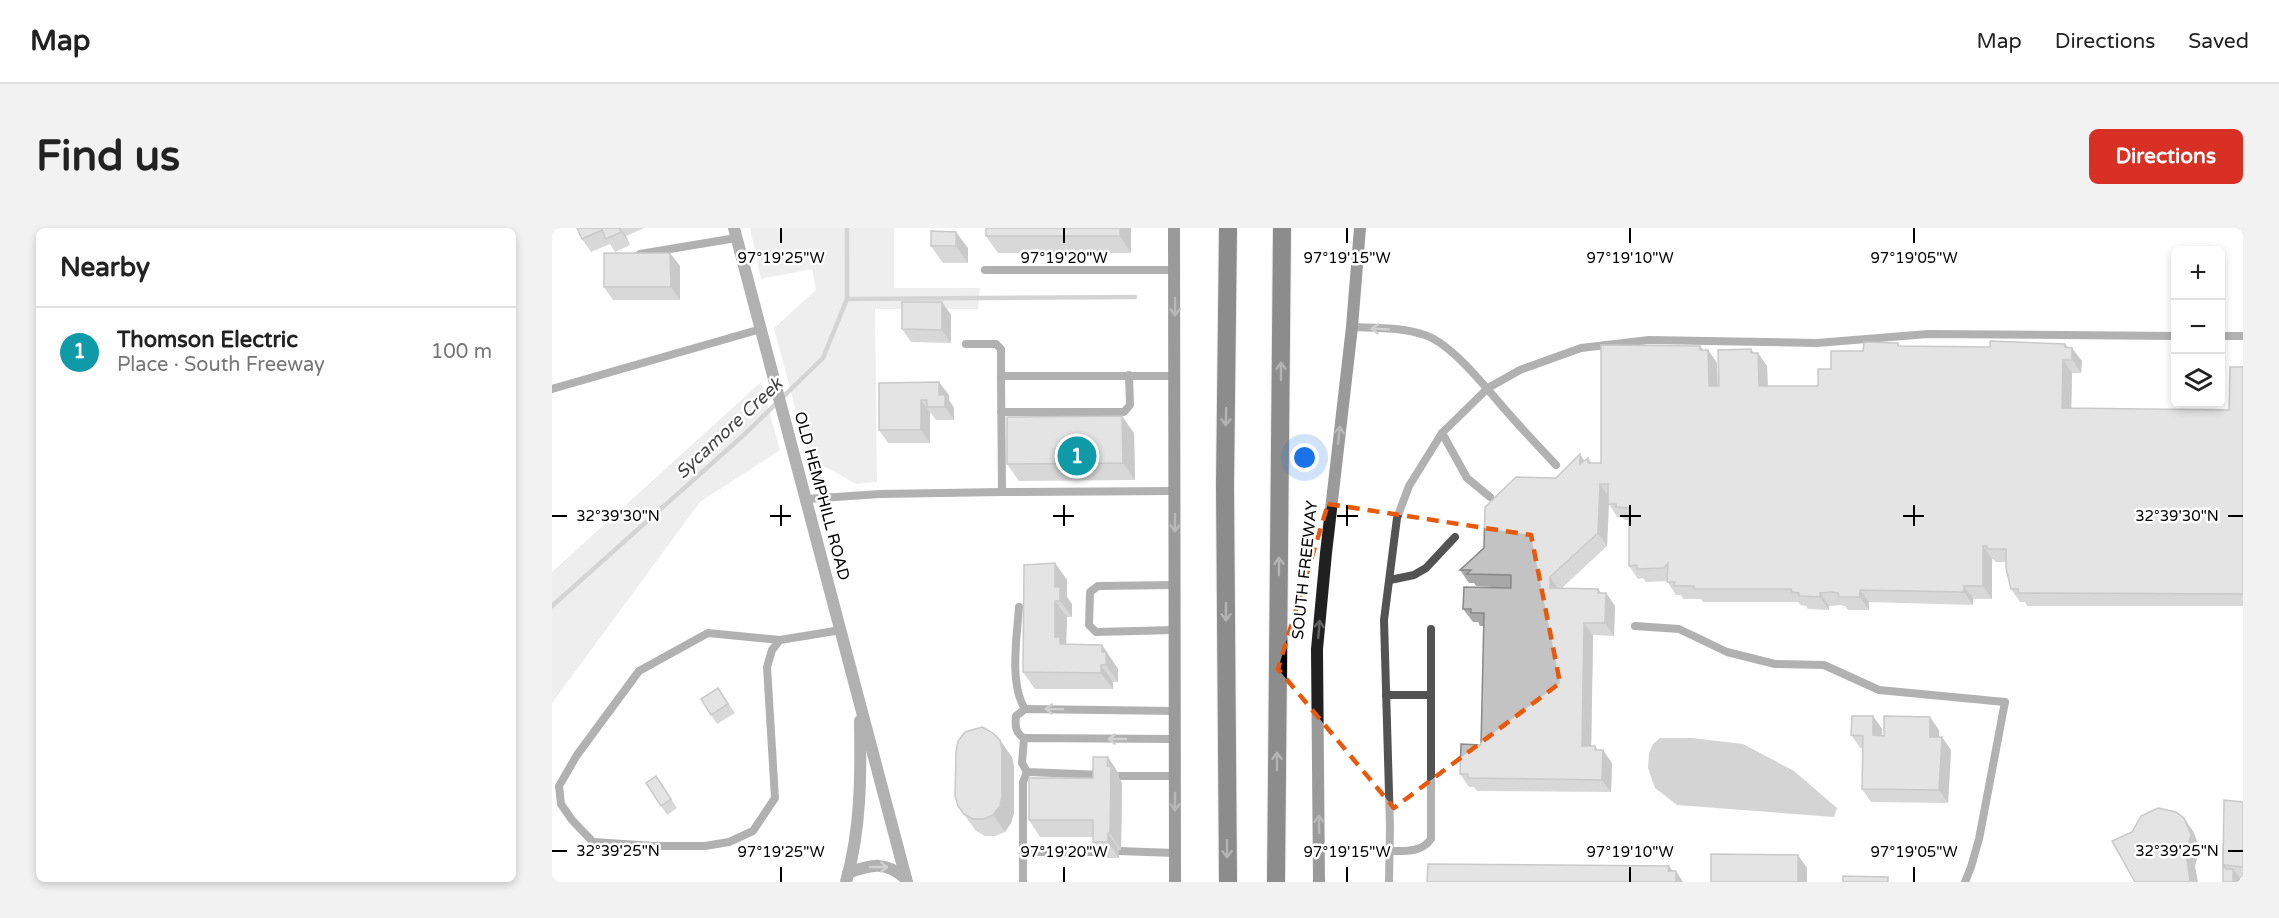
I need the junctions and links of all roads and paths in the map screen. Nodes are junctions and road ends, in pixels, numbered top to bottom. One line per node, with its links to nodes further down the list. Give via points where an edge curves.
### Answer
1 (1174, 228): 8 (main road)
2 (1228, 228): 56 (highway, one-way to 56)
3 (1282, 228): 57 (highway, SOUTH FREEWAY, one-way to 3)
4 (1360, 228): 9 (main road, SOUTH FREEWAY)
5 (735, 233): 6 (lane, via 672,250); 10 (street, OLD HEMPHILL ROAD)
6 (627, 255)
7 (986, 270): 8 (lane)
8 (1174, 270): 17 (main road, one-way to 17)
9 (1352, 327): 18 (lane, one-way to 9, via 1456,356 1428,336 1409,330); 58 (main road, SOUTH FREEWAY, one-way to 9, via 1317,649)
10 (761, 329): 19 (lane); 26 (street, OLD HEMPHILL ROAD)
11 (2171, 336): 18 (lane, via 1928,334 1817,342 1649,340 1581,348 1520,370)
12 (2225, 336): 13 (lane)
13 (2243, 336)
14 (966, 344): 16 (lane, via 996,344 1001,349)
15 (1130, 375): 16 (lane); 17 (lane); 20 (lane, via 1130,405 1124,412)
16 (1001, 376): 20 (lane)
17 (1175, 376): 23 (main road)
18 (1488, 388): 21 (lane); 22 (lane)
19 (552, 389)
20 (1001, 412): 24 (lane)
21 (1442, 433): 25 (lane, via 1467,477); 28 (lane, via 1409,486 1397,518)
22 (1556, 465)
23 (1175, 491): 24 (lane); 29 (main road, one-way to 29)
24 (1002, 492): 26 (lane)
25 (1490, 496)
26 (806, 499): 33 (street, OLD HEMPHILL ROAD)
27 (1455, 537): 28 (lane, via 1426,568)
28 (1390, 580): 36 (lane, via 1384,620)
29 (1175, 585): 34 (main road); 34 (lane, via 1098,586 1090,592 1089,625 1096,632)
30 (1019, 607): 39 (lane, via 1016,668 1019,699)
31 (1635, 626): 60 (lane, via 1679,629 1727,652 1775,664 1824,665 1879,690 2006,702 1978,839)
32 (1431, 629): 37 (lane)
33 (841, 630): 35 (lane); 38 (street, OLD HEMPHILL ROAD)
34 (1175, 630): 40 (main road)
35 (780, 640): 35 (lane, via 767,667 775,798 753,831 729,842 705,846 593,842 561,804 559,786 639,671 708,633)
36 (1386, 695): 37 (lane); 48 (lane)
37 (1430, 695): 48 (lane, via 1431,839 1416,850)
38 (860, 702): 52 (street, OLD HEMPHILL ROAD, via 861,792); 53 (street, OLD HEMPHILL ROAD)
39 (1025, 709): 40 (lane, one-way to 39); 41 (lane, via 1016,716 1015,726)
40 (1175, 711): 42 (main road)
41 (1024, 738): 42 (lane, one-way to 41); 43 (lane, via 1022,763)
42 (1175, 739): 46 (main road)
43 (1028, 772): 44 (lane); 49 (lane, via 1023,782)
44 (1105, 776)
45 (1119, 776): 46 (lane)
46 (1175, 776): 51 (main road, one-way to 51)
47 (1119, 851): 51 (lane)
48 (1389, 851): 59 (lane)
49 (1023, 852): 50 (lane); 54 (lane)
50 (1105, 852)
51 (1175, 853): 55 (main road)
52 (847, 878): 53 (street, one-way to 53, via 863,868 884,866 895,869)
53 (907, 880)
54 (1023, 882)
55 (1175, 882)
56 (1228, 882)
57 (1276, 882)
58 (1319, 882)
59 (1389, 882)
60 (1965, 882)

